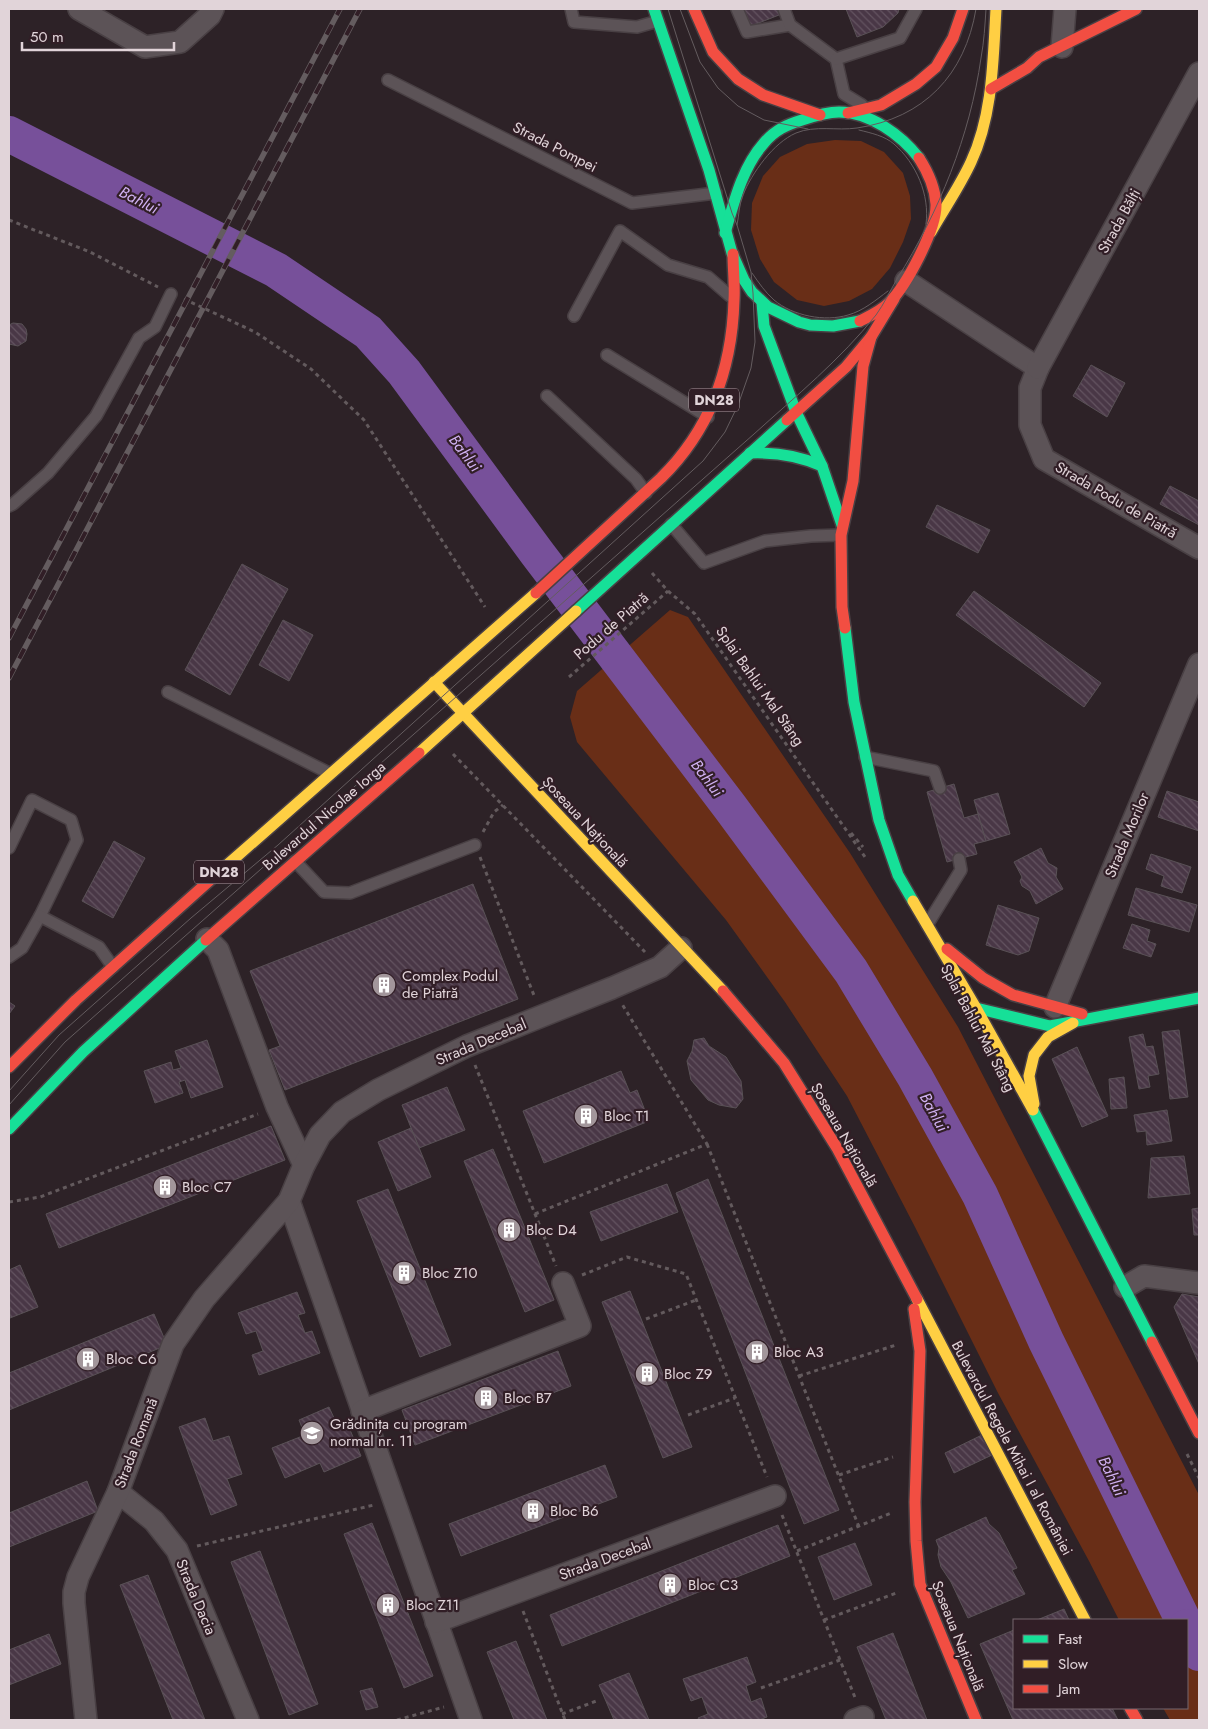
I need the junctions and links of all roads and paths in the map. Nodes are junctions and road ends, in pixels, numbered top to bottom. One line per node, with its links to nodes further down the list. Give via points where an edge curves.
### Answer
1 (79, 9): 2 (street, via 145,47 180,42)
2 (213, 9)
3 (571, 9): 13 (lane, via 574,22 637,27)
4 (654, 9): 13 (main road, DN28)
5 (694, 9): 25 (main road, DN28, via 714,52 738,78 763,96)
6 (737, 9): 14 (lane, via 747,32)
7 (784, 9): 14 (lane)
8 (916, 9): 19 (lane, via 900,38)
9 (1065, 9): 16 (street)
10 (1136, 9): 16 (main road)
11 (962, 11): 23 (main road, via 953,38 936,67 916,84 881,105)
12 (996, 11): 15 (main road); 22 (main road)
13 (658, 20): 26 (main road, DN28)
14 (790, 25): 19 (lane)
15 (1005, 34)
16 (1062, 47): 18 (main road)
17 (1022, 54): 18 (main road)
18 (1039, 57): 22 (main road)
19 (836, 59): 23 (lane, via 844,94)
20 (1199, 73): 39 (street, Strada Bălți)
21 (388, 80): 26 (lane, Strada Pompei, via 632,204)
22 (991, 89): 29 (main road, via 970,162)
23 (866, 108): 24 (main road)
24 (848, 113): 25 (main road, DN28); 29 (main road, DN28, via 899,135 926,168 936,207)
25 (820, 115): 28 (main road, DN28, via 786,125 760,148 738,189)
26 (716, 192): 28 (main road, DN28)
27 (9, 220): 32 (path, via 90,252)
28 (725, 233): 30 (main road, DN28)
29 (929, 236): 31 (main road, DN28)
30 (732, 254): 33 (main road, DN28); 35 (main road, DN28, via 745,281)
31 (906, 281): 34 (main road, DN28); 39 (street)
32 (171, 294): 46 (lane, via 155,327 139,338 96,416 48,473); 52 (path, via 263,337 311,369 364,420)
33 (734, 299): 36 (lane, via 708,276 668,265 620,231); 42 (main road, DN28, via 724,363)
34 (894, 299): 35 (main road, DN28, via 862,321 817,327 793,320); 37 (main road, DN28)
35 (762, 303): 41 (main road, via 764,326)
36 (574, 316)
37 (871, 338): 41 (main road, DN28); 48 (main road, via 863,366 853,481)
38 (607, 355): 42 (lane)
39 (1038, 368): 49 (street, Strada Podu de Piatră, via 1030,388 1030,425 1044,459)
40 (547, 396): 45 (lane, via 636,479)
41 (796, 412): 43 (main road, DN28); 44 (main road)
42 (708, 416): 45 (main road, DN28, via 688,449)
43 (750, 453): 44 (main road, via 802,456); 47 (main road, DN28)
44 (822, 466): 48 (main road)
45 (646, 493): 55 (main road, Bulevardul Nicolae Iorga / DN28)
46 (9, 506)
47 (671, 524): 48 (lane, via 704,562 765,541); 57 (main road, Bulevardul Nicolae Iorga / DN28)
48 (841, 530): 59 (main road, via 842,607 854,702)
49 (1199, 548)
50 (651, 571): 51 (path, Splai Bahlui Mal Stâng)
51 (668, 592): 54 (path, Podu de Piatră); 67 (path, Splai Bahlui Mal Stâng, via 695,614)
52 (488, 612)
53 (1199, 664): 78 (street, Strada Morilor)
54 (569, 677)
55 (434, 682): 57 (main road, Șoseaua Națională); 60 (main road, Bulevardul Nicolae Iorga / DN28)
56 (168, 692): 60 (lane)
57 (462, 712): 66 (main road, Bulevardul Nicolae Iorga / DN28); 72 (main road, Șoseaua Națională)
58 (450, 752): 62 (path)
59 (865, 757): 61 (lane, via 934,771); 69 (main road, via 880,820 898,875)
60 (330, 773): 74 (main road, Bulevardul Nicolae Iorga / DN28)
61 (940, 788)
62 (503, 805): 63 (path, via 494,812); 75 (path)
63 (475, 844): 66 (lane, via 350,893 324,892); 80 (path)
64 (9, 848): 68 (lane, via 32,800 71,820 77,840)
65 (959, 859): 69 (lane, via 961,870)
66 (295, 861): 71 (main road, Bulevardul Nicolae Iorga / DN28)
67 (870, 865)
68 (40, 916): 73 (lane, via 22,948); 74 (lane, via 99,947)
69 (926, 926): 70 (main road)
70 (933, 938): 78 (main road, via 983,978 1013,995); 79 (main road)
71 (207, 939): 85 (street, via 218,950); 87 (main road, Bulevardul Nicolae Iorga / DN28, via 83,1052)
72 (681, 948): 75 (street, Strada Decebal); 97 (main road, Șoseaua Națională, via 735,1004 784,1063 837,1148)
73 (9, 957)
74 (113, 967): 84 (main road, Bulevardul Nicolae Iorga / DN28)
75 (660, 967): 76 (street, Strada Decebal)
76 (612, 988): 80 (street, Strada Decebal); 88 (path)
77 (1199, 998): 81 (main road)
78 (1055, 1007): 81 (main road)
79 (976, 1008): 82 (main road, via 1050,1026); 86 (main road)
80 (542, 1016): 83 (street, Strada Decebal)
81 (1098, 1018): 82 (main road)
82 (1074, 1023): 86 (main road, via 1048,1037 1034,1055 1029,1076)
83 (467, 1046): 89 (street, Strada Decebal, via 378,1090 342,1112 320,1135); 92 (path)
84 (9, 1067)
85 (277, 1107): 89 (street); 91 (path, via 40,1197)
86 (1037, 1118): 96 (main road)
87 (9, 1129)
88 (707, 1144): 92 (path); 101 (path)
89 (304, 1165): 90 (street, Strada Decebal)
90 (289, 1201): 103 (street); 110 (street, Strada Romană, via 204,1299 173,1344)
91 (9, 1202)
92 (535, 1214): 94 (path)
93 (686, 1274): 94 (path, via 627,1257)
94 (563, 1283): 103 (street, via 580,1326)
95 (1199, 1283): 96 (street, via 1144,1276)
96 (1125, 1287): 105 (main road)
97 (913, 1290): 100 (main road, Șoseaua Națională); 119 (main road, Bulevardul Regele Mihai I al României)
98 (696, 1300): 99 (path)
99 (646, 1319)
100 (918, 1338): 101 (path); 106 (main road, Șoseaua Națională)
101 (799, 1376): 108 (path)
102 (735, 1398): 104 (path)
103 (362, 1411): 112 (street)
104 (688, 1415)
105 (1199, 1433)
106 (917, 1449): 108 (path); 113 (main road, Șoseaua Națională)
107 (1186, 1452): 109 (path)
108 (839, 1476): 114 (path)
109 (1199, 1478)
110 (118, 1492): 115 (street, Strada Dacia, via 154,1521); 128 (street, Strada Romană, via 74,1592)
111 (775, 1496): 118 (street, Strada Decebal)
112 (393, 1500): 115 (path); 121 (street)
113 (915, 1502): 114 (path); 117 (main road, Șoseaua Națională)
114 (859, 1527): 116 (path)
115 (177, 1550): 129 (street, Strada Dacia)
116 (797, 1551)
117 (920, 1584): 120 (path); 132 (main road, Șoseaua Națională)
118 (516, 1592): 121 (street, Strada Decebal); 127 (path)
119 (1083, 1619)
120 (824, 1620)
121 (436, 1622): 126 (street)
122 (840, 1660): 123 (path)
123 (761, 1688)
124 (599, 1700): 127 (path)
125 (1131, 1709): 133 (main road)
126 (468, 1711): 130 (path)
127 (562, 1714): 131 (path)
128 (86, 1720)
129 (248, 1720)
130 (396, 1720)
131 (565, 1720)
132 (976, 1720)
133 (1137, 1720)

